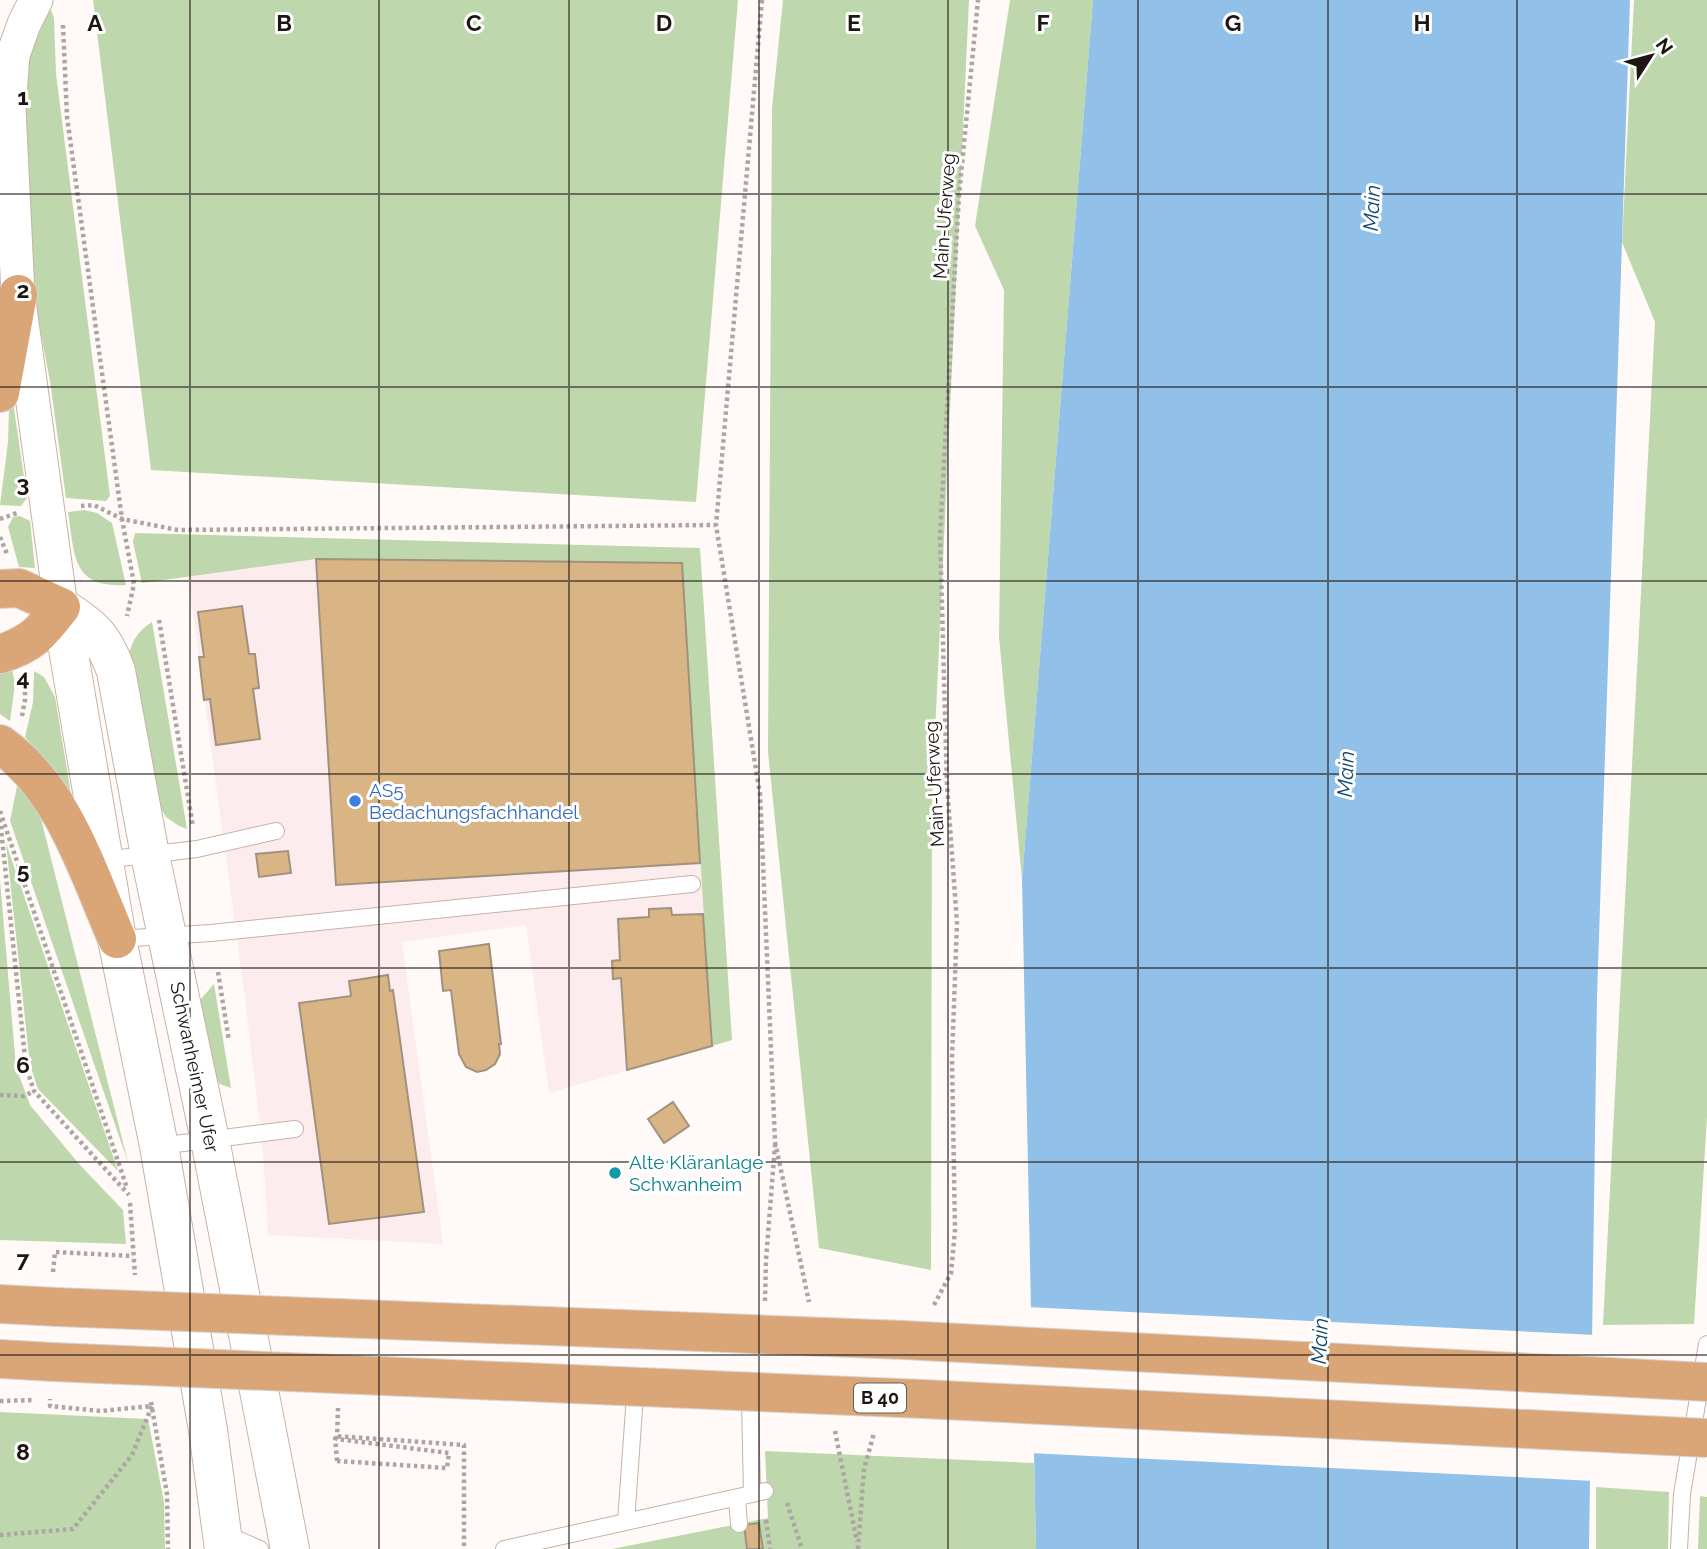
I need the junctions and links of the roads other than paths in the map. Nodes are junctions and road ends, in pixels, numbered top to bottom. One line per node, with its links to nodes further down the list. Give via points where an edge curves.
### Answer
1 (36, 0): 2 (street, via 13,55 10,88)
2 (18, 293): 3 (highway); 5 (street)
3 (0, 393)
4 (0, 589): 5 (highway, via 19,588)
5 (61, 607): 6 (highway, via 41,634 23,646); 9 (main road, Schwanheimer Ufer, via 91,627 107,646 116,671); 10 (main road)
6 (12, 666)
7 (10, 732): 13 (highway, via 26,766 74,839)
8 (276, 831): 9 (lane)
9 (150, 855): 10 (lane); 12 (main road, Schwanheimer Ufer)
10 (104, 860): 13 (main road)
11 (692, 884): 12 (lane)
12 (167, 936): 13 (lane); 15 (main road, Schwanheimer Ufer)
13 (117, 939): 16 (main road)
14 (295, 1129): 15 (lane)
15 (210, 1140): 16 (lane); 27 (main road, Schwanheimer Ufer)
16 (159, 1146): 25 (main road)
17 (0, 1304): 20 (highway, bridge, via 55,1292)
18 (1707, 1344): 29 (lane, via 1682,1493)
19 (0, 1359): 21 (highway, B 40, bridge, via 52,1386 923,1399)
20 (1707, 1381)
21 (1707, 1438)
22 (751, 1494): 23 (lane); 23 (lane, via 750,1401 635,1395); 24 (lane)
23 (626, 1522): 28 (lane)
24 (739, 1524)
25 (223, 1541): 26 (lane)
26 (260, 1549)
27 (290, 1549)
28 (504, 1549)
29 (1679, 1549)

